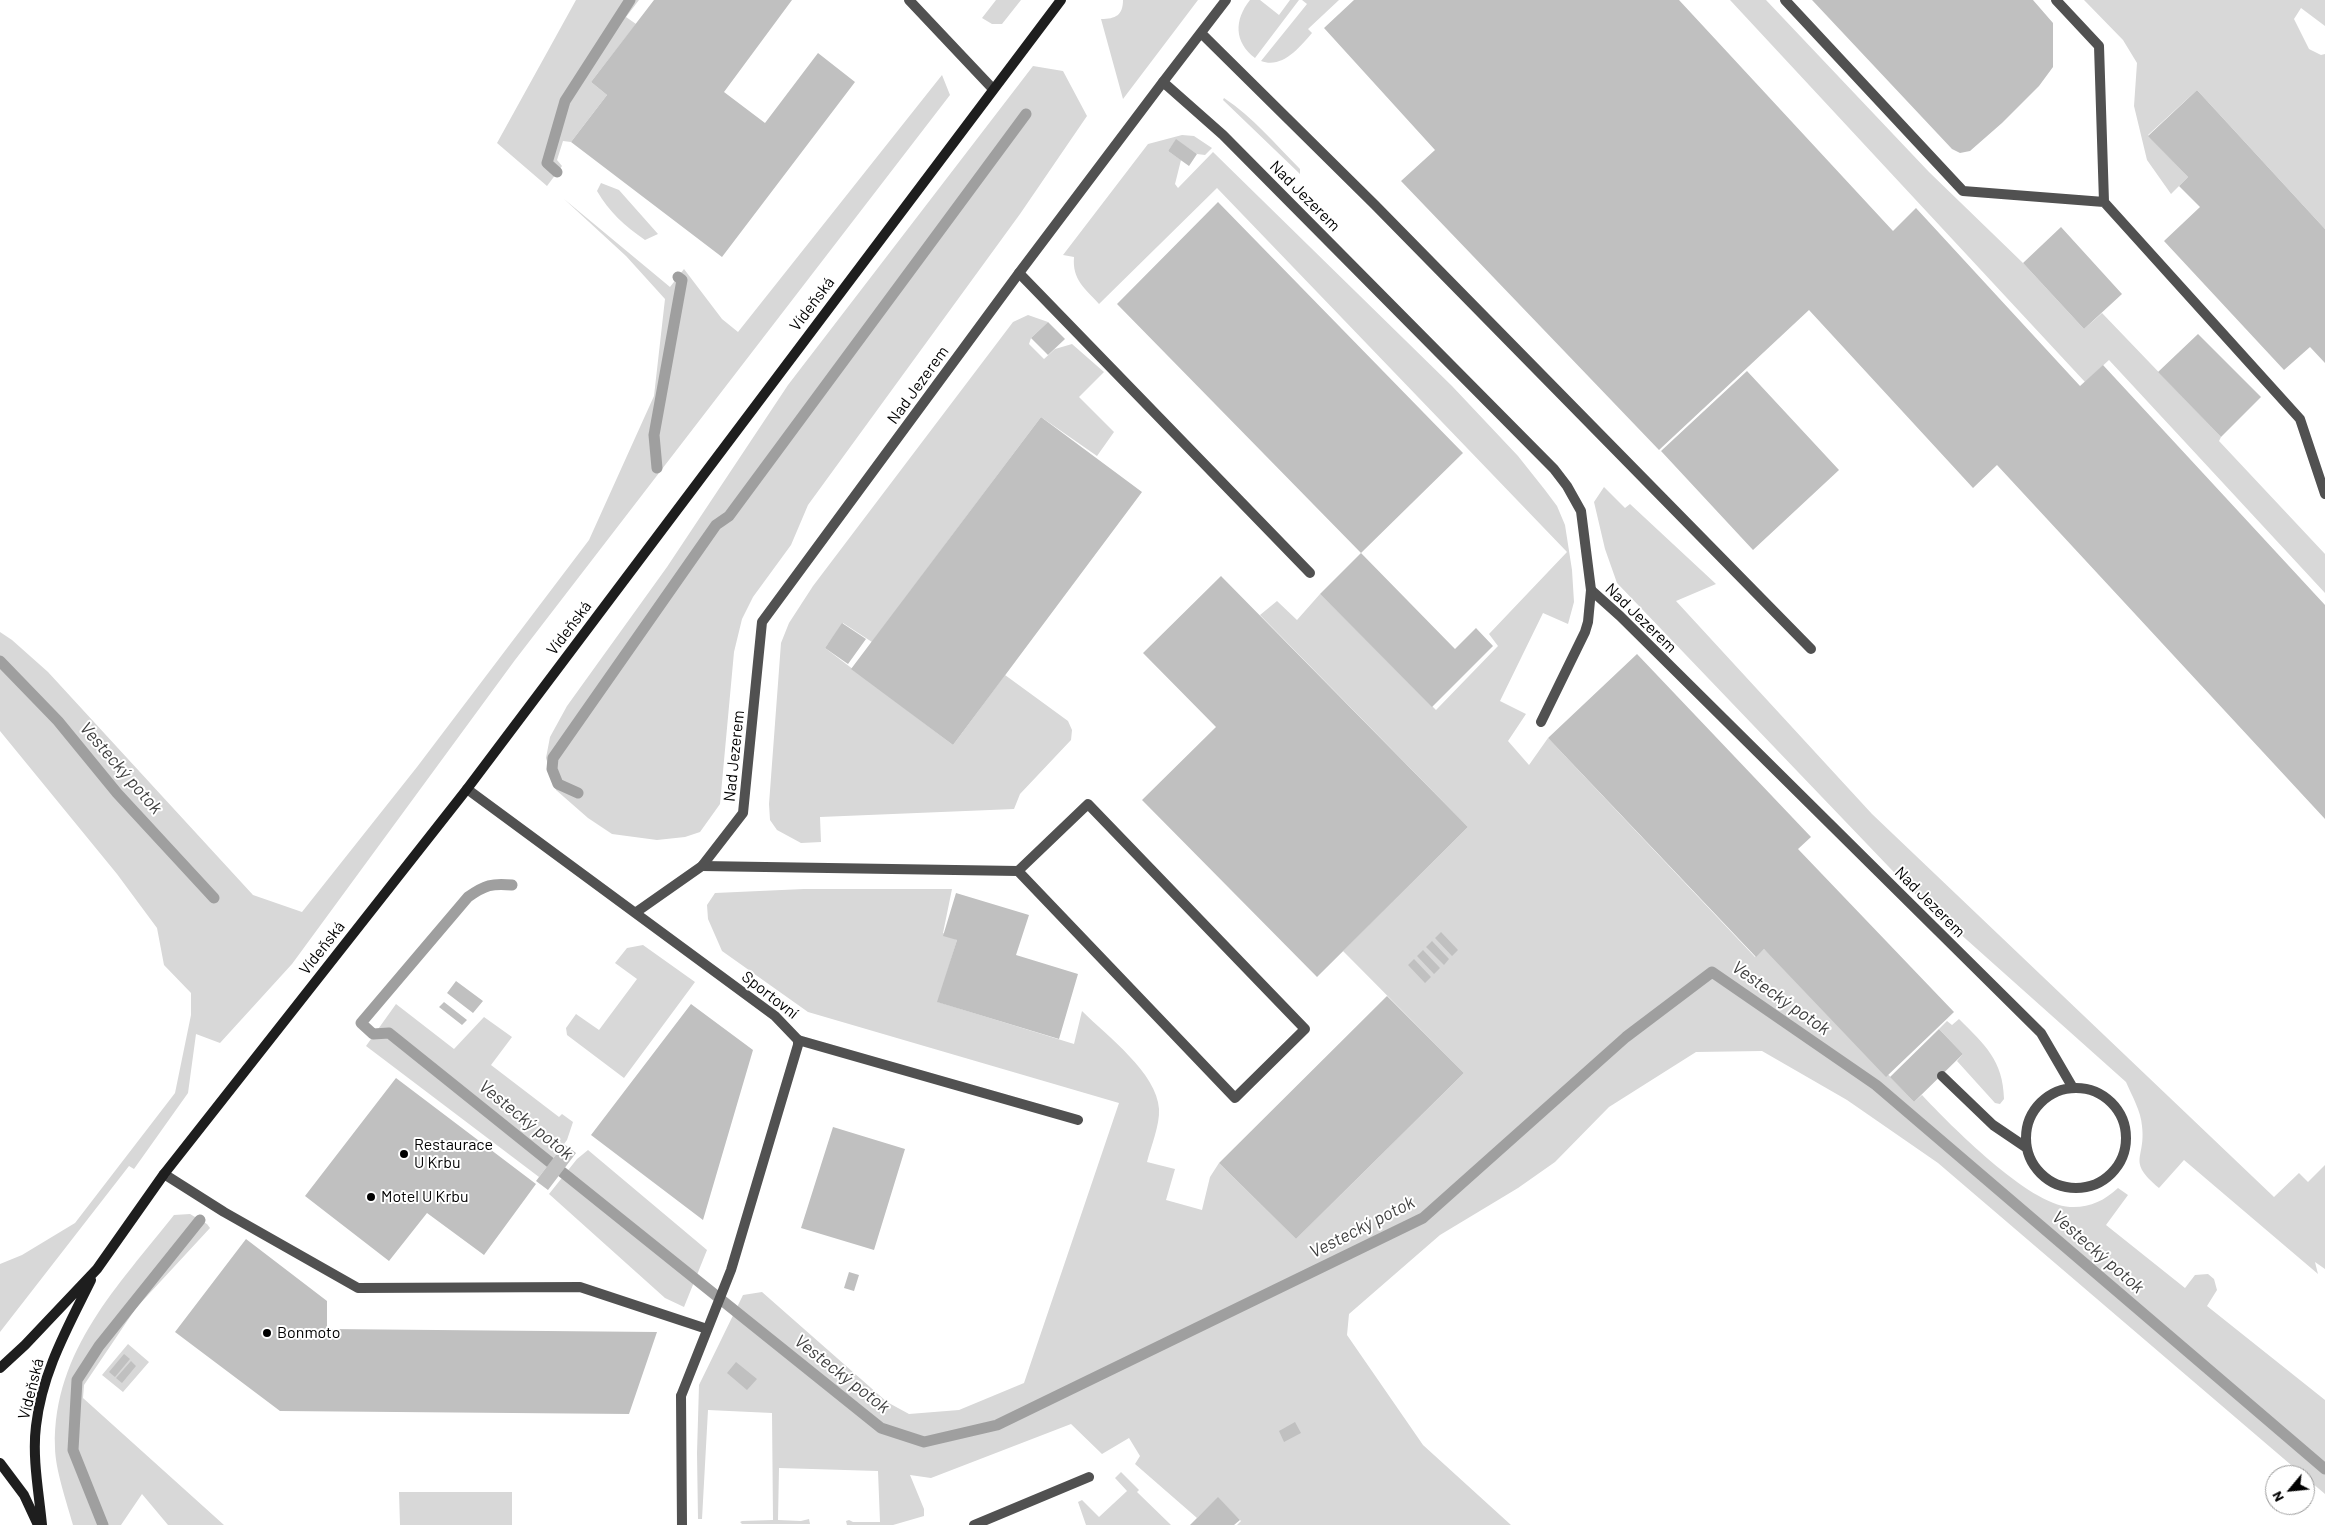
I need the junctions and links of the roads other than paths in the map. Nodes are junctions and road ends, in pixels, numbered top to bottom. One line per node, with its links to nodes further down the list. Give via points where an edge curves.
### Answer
1 (909, 0): 8 (street)
2 (1060, 0): 8 (main road, Vídeňská)
3 (1226, 0): 6 (street)
4 (1785, 0): 9 (street, via 1963,191)
5 (2056, 0): 9 (street, via 2099,46)
6 (1201, 33): 7 (street); 14 (street, via 1375,205)
7 (1163, 82): 10 (street, Nad Jezerem); 13 (street, Nad Jezerem, via 1223,134 1554,469 1568,486 1581,511)
8 (993, 90): 16 (main road, Vídeňská)
9 (2104, 202): 11 (street, via 2300,419)
10 (1018, 273): 12 (street); 17 (street, Nad Jezerem, via 762,622 743,813)
11 (2325, 494)
12 (1310, 573)
13 (1591, 590): 15 (street, via 1585,632); 22 (street, Nad Jezerem, via 2041,1033)
14 (1811, 649)
15 (1541, 722)
16 (466, 789): 19 (street, Sportovní); 25 (main road, Vídeňská)
17 (702, 866): 18 (street); 19 (street, Nad Jezerem)
18 (1018, 871): 18 (street, via 1235,1098 1305,1029 1088,804)
19 (635, 913): 20 (street, Sportovní, via 775,1016)
20 (798, 1040): 23 (street); 27 (street, Sportovní, via 731,1270)
21 (1942, 1076): 24 (street, via 1993,1125)
22 (2073, 1088): 24 (street, via 2056,1092 2042,1101 2032,1115 2027,1131); 24 (street, via 2104,1096 2116,1107 2126,1136 2124,1153 2117,1167 2092,1186 2059,1185 2045,1177)
23 (1078, 1120)
24 (2027, 1148)
25 (164, 1174): 26 (main road, Vídeňská); 27 (street, via 358,1288 580,1287)
26 (97, 1269): 28 (main road, Vídeňská); 32 (main road, Vídeňská, via 58,1347 41,1398 35,1456)
27 (707, 1329): 33 (street, Sportovní, via 681,1396)
28 (0, 1368)
29 (0, 1463): 31 (main road, via 24,1495)
30 (1089, 1477): 34 (street)
31 (38, 1525)
32 (42, 1525)
33 (682, 1525)
34 (974, 1525)

